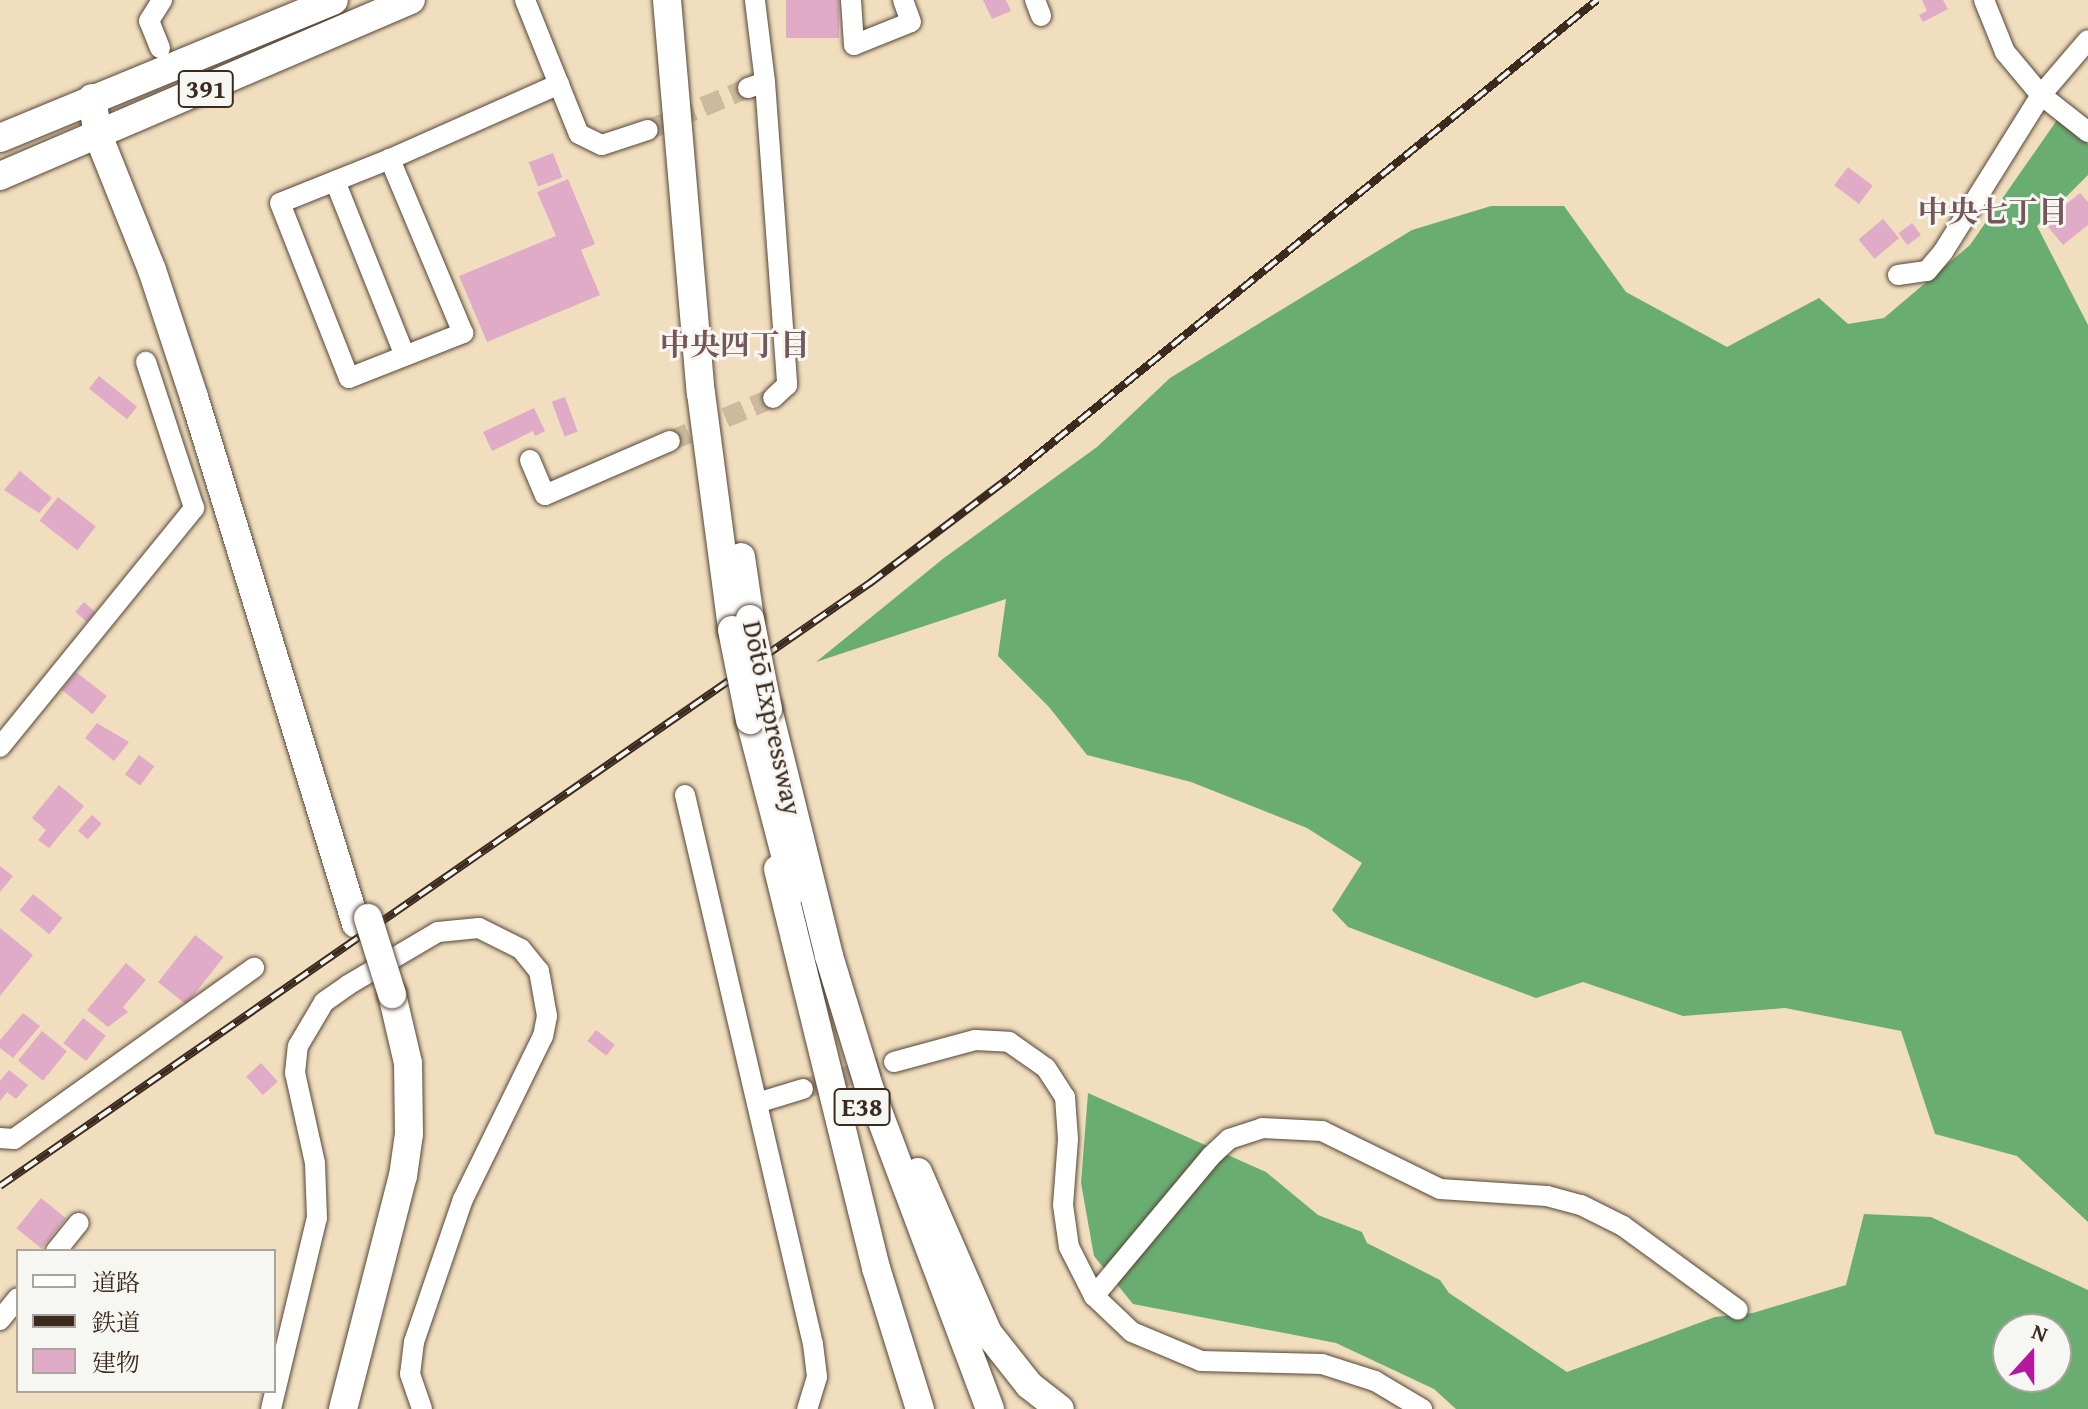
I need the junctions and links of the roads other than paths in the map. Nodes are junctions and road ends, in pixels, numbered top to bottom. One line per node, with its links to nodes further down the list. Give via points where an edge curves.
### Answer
1 (162, 0): 12 (street, via 149,21)
2 (334, 0): 15 (highway, 391)
3 (411, 0): 17 (highway, 391)
4 (525, 0): 13 (street)
5 (667, 0): 29 (highway, Dōtō Expressway / E38, via 701,393)
6 (681, 0): 29 (highway, Dōtō Expressway / E38)
7 (755, 0): 26 (street, via 756,85 787,385)
8 (851, 0): 9 (street, via 854,45 911,22)
9 (903, 0)
10 (1984, 0): 14 (street, via 2005,52)
11 (2088, 40): 14 (street)
12 (160, 48)
13 (559, 84): 16 (street, via 579,134 602,145); 20 (street)
14 (2041, 95): 18 (street); 23 (street, via 1943,252 1927,271)
15 (92, 98): 17 (highway); 19 (highway, 391)
16 (648, 130)
17 (107, 131): 21 (highway, 391); 36 (highway)
18 (2088, 132)
19 (0, 138)
20 (390, 159): 22 (street); 24 (street, via 463,333)
21 (0, 176)
22 (335, 181): 24 (street); 24 (street, via 280,203 349,378)
23 (1898, 275)
24 (405, 356)
25 (146, 362): 31 (street, via 194,508)
26 (773, 398)
27 (670, 441): 28 (street, via 545,495)
28 (530, 460)
29 (741, 625): 30 (highway, Dōtō Expressway / E38, bridge)
30 (759, 715): 33 (highway, Dōtō Expressway / E38); 34 (highway, Dōtō Expressway / E38)
31 (0, 747)
32 (685, 795): 39 (street)
33 (768, 800): 52 (highway, via 782,899 876,1268); 53 (highway, Dōtō Expressway / E38, via 855,1088)
34 (829, 956): 54 (highway, Dōtō Expressway / E38, via 910,1205); 55 (highway, via 988,1333 1029,1385)
35 (254, 968): 40 (street, via 14,1139)
36 (386, 996): 48 (highway, via 397,1099 392,1172); 49 (highway, via 408,1063 409,1134)
37 (894, 1062): 43 (street, via 975,1040 1009,1042 1046,1068 1065,1097 1063,1205 1069,1247)
38 (803, 1089): 39 (street)
39 (757, 1103): 51 (street, via 813,1344 817,1377)
40 (0, 1138)
41 (79, 1223): 42 (street)
42 (58, 1249)
43 (1094, 1296): 45 (street, via 1211,1156 1229,1139 1262,1128 1322,1131 1440,1189 1547,1196 1581,1205 1623,1226); 56 (street, via 1132,1332 1166,1350 1201,1361 1322,1364 1375,1381)
44 (16, 1300): 46 (street)
45 (1738, 1310)
46 (0, 1320)
47 (276, 1388): 50 (street, via 317,1218 315,1163 295,1073 298,1046 324,1002 348,985 438,932 479,928 521,949 539,971 547,1016 543,1036 463,1199 414,1342 410,1374)
48 (330, 1409)
49 (343, 1409)
50 (422, 1409)
51 (807, 1409)
52 (920, 1409)
53 (972, 1409)
54 (990, 1409)
55 (1060, 1409)
56 (1422, 1409)

